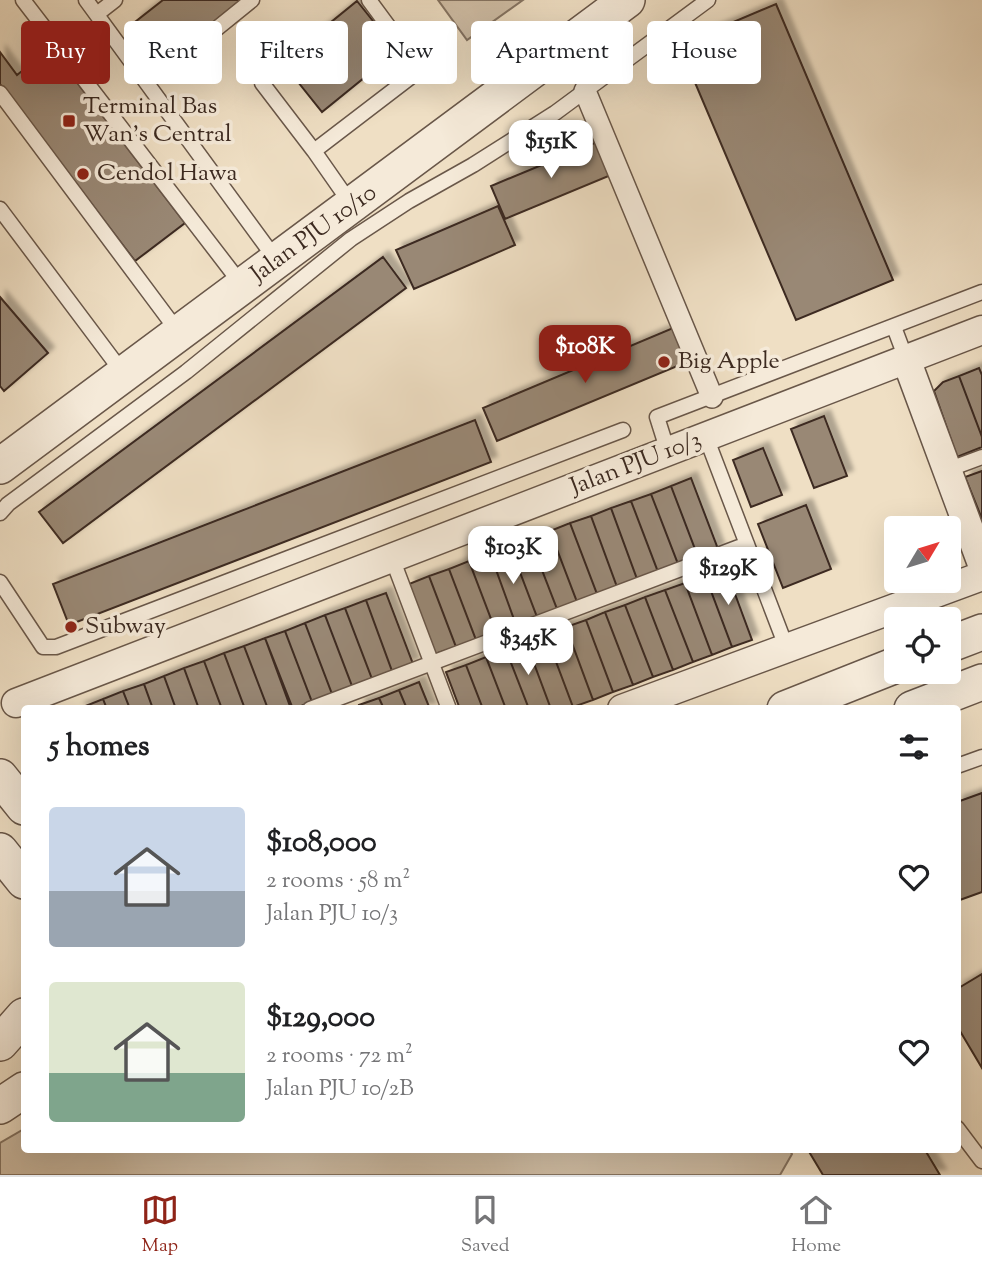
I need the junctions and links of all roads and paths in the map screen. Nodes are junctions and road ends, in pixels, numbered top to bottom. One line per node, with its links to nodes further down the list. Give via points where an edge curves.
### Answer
1 (23, 0): 17 (lane)
2 (86, 0): 8 (lane)
3 (115, 0): 8 (lane)
4 (252, 0): 9 (lane)
5 (369, 0): 13 (lane, via 414,61 412,76)
6 (627, 0): 14 (street, Jalan PJU 10/10)
7 (708, 0): 11 (lane)
8 (97, 14): 16 (lane)
9 (222, 24)
10 (263, 84): 13 (lane)
11 (585, 91): 24 (street); 31 (lane, via 351,239)
12 (0, 93): 21 (lane)
13 (314, 151): 14 (lane)
14 (352, 205): 16 (street, Jalan PJU 10/10)
15 (0, 209): 23 (lane)
16 (277, 261): 17 (street, Jalan PJU 10/10)
17 (243, 286): 21 (street, Jalan PJU 10/10)
18 (982, 292): 19 (lane)
19 (894, 327): 22 (lane); 24 (lane)
20 (982, 330): 22 (street, Jalan PJU 10/3)
21 (180, 333): 23 (street, Jalan PJU 10/10)
22 (906, 359): 26 (street, Jalan PJU 10/3); 30 (street)
23 (124, 374): 29 (street, Jalan PJU 10/10)
24 (712, 397): 27 (lane, via 657,417)
25 (623, 430): 36 (lane, via 56,647 43,647)
26 (706, 437): 27 (street, Jalan PJU 10/3); 32 (lane)
27 (668, 452): 33 (street, Jalan PJU 10/3)
28 (982, 457): 30 (lane)
29 (1, 463)
30 (947, 470): 34 (street)
31 (0, 513)
32 (747, 544): 39 (lane); 40 (lane)
33 (392, 558): 40 (lane); 43 (street, Jalan PJU 10/3)
34 (982, 564)
35 (982, 576): 39 (street)
36 (0, 582)
37 (982, 632): 38 (street)
38 (961, 640)
39 (786, 649): 46 (street)
40 (432, 663): 44 (lane); 45 (lane)
41 (884, 670): 47 (street)
42 (982, 682): 48 (street)
43 (14, 700)
44 (321, 705)
45 (448, 705)
46 (633, 705)
47 (795, 705)
48 (922, 705)
49 (982, 757): 50 (lane)
50 (961, 765)
51 (0, 851): 52 (street)
52 (21, 877)
53 (21, 1019): 55 (street)
54 (21, 1040): 56 (street)
55 (0, 1043)
56 (0, 1053)
57 (21, 1092): 58 (street)
58 (0, 1106)
59 (961, 1133): 60 (lane)
60 (982, 1161)

